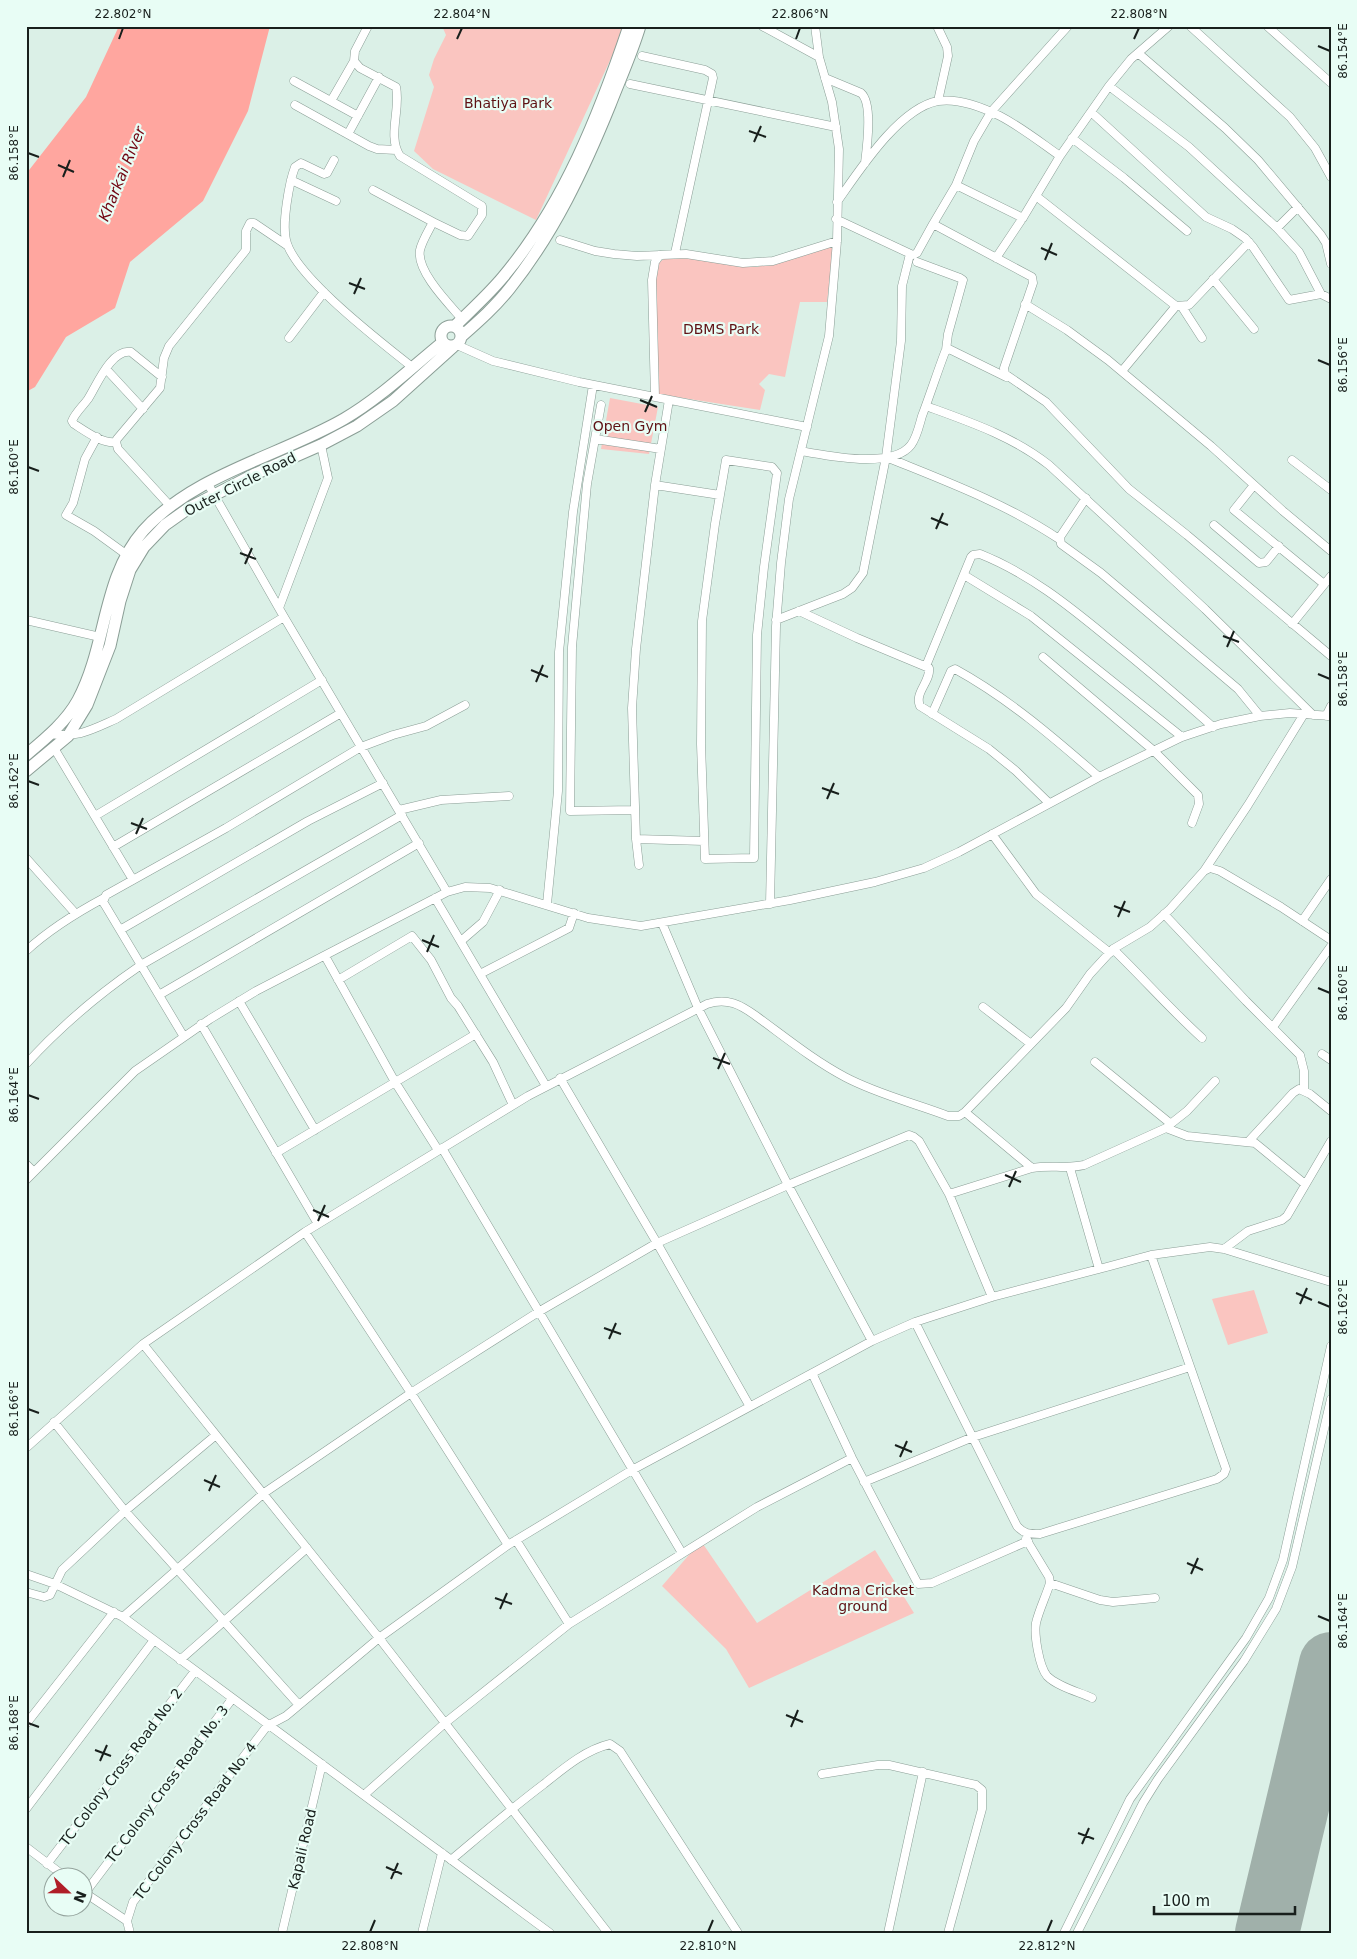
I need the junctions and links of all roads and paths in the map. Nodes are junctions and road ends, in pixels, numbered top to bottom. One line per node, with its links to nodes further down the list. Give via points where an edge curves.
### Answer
1 (368, 26): 14 (street, via 355,51)
2 (629, 26): 65 (main road, via 593,125 561,190 504,276)
3 (640, 26): 69 (main road, via 595,142 541,246 489,312)
4 (762, 26): 13 (street)
5 (815, 26): 13 (street)
6 (937, 26): 23 (street, via 948,56)
7 (1068, 26): 25 (street)
8 (1169, 26): 11 (street)
9 (1190, 26): 35 (street, via 1290,118 1316,148)
10 (1267, 26): 18 (street)
11 (1138, 53): 20 (street); 42 (street, via 1258,160)
12 (642, 56): 21 (street, via 709,72 712,78)
13 (819, 57): 16 (street)
14 (354, 61): 15 (street, via 360,68); 22 (street)
15 (379, 77): 27 (street); 31 (street, via 396,87)
16 (825, 78): 28 (street); 34 (street, via 864,96 868,126)
17 (294, 81): 22 (street)
18 (1331, 83)
19 (630, 84): 21 (street)
20 (1110, 86): 26 (street); 47 (street, via 1188,147)
21 (708, 99): 28 (street); 53 (street)
22 (331, 101): 27 (street)
23 (938, 101): 25 (street, via 954,101); 34 (street, via 921,107 902,121)
24 (295, 105): 29 (street)
25 (991, 112): 32 (street); 37 (street, via 974,141)
26 (1091, 112): 30 (street); 51 (street, via 1206,217 1232,229)
27 (358, 116): 29 (street)
28 (836, 127): 41 (street, via 839,149)
29 (348, 134): 31 (street, via 377,149)
30 (1072, 138): 32 (street); 48 (street)
31 (396, 150): 45 (street, via 400,156 478,202 483,210 468,236)
32 (1060, 156): 39 (street)
33 (334, 160): 36 (street, via 324,174 301,163)
34 (865, 163): 41 (street)
35 (1331, 176)
36 (291, 180): 40 (street); 52 (street, via 285,231)
37 (956, 186): 43 (street); 46 (street)
38 (373, 190): 45 (street)
39 (1036, 196): 43 (street); 64 (street)
40 (336, 202)
41 (837, 202): 44 (street)
42 (1298, 207): 47 (street); 58 (street, via 1326,243)
43 (1023, 218): 56 (street)
44 (836, 219): 50 (street); 54 (street)
45 (433, 222): 65 (street, via 420,250 420,260)
46 (933, 224): 54 (street, via 917,253); 56 (street)
47 (1277, 228): 61 (street, via 1299,252)
48 (1187, 231)
49 (560, 240): 55 (street, via 614,254)
50 (837, 241): 53 (street, via 760,263); 82 (street, via 829,336)
51 (1249, 242): 59 (street); 61 (street, via 1289,300)
52 (288, 246): 60 (street); 74 (street, via 250,223 246,231 246,250 169,346)
53 (675, 253): 55 (street)
54 (910, 254): 89 (street, via 902,286 901,341)
55 (660, 255): 77 (street, via 655,262 652,280)
56 (996, 258): 63 (street, via 1032,277)
57 (917, 262): 70 (street, via 963,280)
58 (1331, 264)
59 (1214, 279): 64 (street, via 1189,305); 66 (street)
60 (324, 292): 67 (street); 71 (street)
61 (1321, 294): 62 (street)
62 (1331, 300)
63 (1025, 304): 73 (street, via 1068,330); 75 (street, via 1004,368)
64 (1179, 307): 68 (street); 73 (street)
65 (458, 323): 69 (main road, via 461,332); 69 (main road, via 446,327 441,334)
66 (1254, 329)
67 (289, 338)
68 (1202, 338)
69 (454, 342): 71 (main road, Outer Circle Road); 76 (street, via 494,361); 86 (main road, Outer Circle Road, via 393,400 357,426)
70 (946, 350): 75 (street, via 951,349); 80 (street)
71 (412, 367): 91 (main road, Outer Circle Road, via 343,420)
72 (106, 369): 74 (street, via 113,359 128,351); 81 (street); 83 (street, via 72,419 74,424)
73 (1122, 371): 93 (street)
74 (162, 377): 81 (street, via 157,392)
75 (1007, 377): 112 (street, via 1046,402 1129,489)
76 (593, 385): 77 (street); 157 (street, via 573,512 559,652 558,791)
77 (655, 397): 78 (street)
78 (669, 400): 82 (street); 87 (street)
79 (601, 405): 84 (street)
80 (926, 406): 89 (street, via 912,444 904,452); 97 (street, via 1017,443 1049,465)
81 (143, 409): 85 (street)
82 (807, 427): 88 (street)
83 (97, 437): 85 (street); 103 (street, via 66,515)
84 (595, 439): 87 (street); 139 (street, via 587,484 572,647 570,811)
85 (116, 442): 98 (street, via 118,449)
86 (321, 445): 95 (main road, Outer Circle Road); 107 (street, via 328,478)
87 (661, 450): 92 (street)
88 (801, 452): 89 (street, via 843,459); 111 (street, via 789,499)
89 (886, 457): 100 (street, via 988,498); 108 (street, via 863,573 852,588 842,594)
90 (1292, 460): 94 (street)
91 (208, 484): 95 (street); 98 (main road, Outer Circle Road)
92 (655, 485): 96 (street); 139 (street, via 632,708)
93 (1254, 485): 101 (street, via 1234,510); 102 (street)
94 (1331, 490)
95 (214, 495): 107 (street); 128 (main road, Outer Circle Road, via 165,525 144,547 130,570 110,646 87,706)
96 (720, 495): 145 (street, via 702,621); 145 (street, via 726,460 772,467 777,473 757,635 754,858 705,859)
97 (1086, 498): 100 (street); 123 (street)
98 (171, 507): 103 (main road, Outer Circle Road, via 144,530)
99 (1214, 525): 101 (street, via 1259,563 1266,562)
100 (1059, 539): 124 (street, via 1061,544 1101,573 1231,683)
101 (1279, 546): 106 (street)
102 (1331, 551)
103 (127, 555): 113 (main road, Outer Circle Road, via 114,585)
104 (964, 575): 116 (street); 126 (street, via 973,554 980,554 1043,588 1159,679); 129 (street, via 1031,616)
105 (1331, 576): 106 (street)
106 (1324, 584): 112 (street)
107 (279, 608): 109 (street)
108 (799, 611): 111 (street); 116 (street, via 864,642)
109 (284, 617): 117 (street); 128 (street, via 116,719 90,731)
110 (26, 620): 113 (street)
111 (776, 620): 158 (street)
112 (1292, 624): 114 (street)
113 (100, 637): 127 (main road, Outer Circle Road, via 78,700)
114 (1331, 656)
115 (1043, 657): 132 (street)
116 (926, 666): 121 (street, via 930,671 918,702)
117 (322, 680): 120 (street); 141 (street)
118 (466, 705): 130 (street, via 426,726)
119 (1331, 706): 125 (street)
120 (341, 713): 130 (street); 147 (street)
121 (932, 714): 135 (street, via 951,671 955,669 1013,706); 138 (street, via 989,750)
122 (1304, 714): 123 (street); 124 (street); 150 (street)
123 (1313, 715): 125 (street)
124 (1260, 716): 126 (street)
125 (1328, 716)
126 (1213, 727): 129 (street)
127 (50, 734): 128 (street); 133 (main road, Outer Circle Road)
128 (68, 736): 131 (main road, Outer Circle Road)
129 (1182, 737): 132 (street)
130 (362, 747): 136 (street); 152 (street)
131 (54, 748): 134 (main road, Outer Circle Road); 141 (street)
132 (1154, 751): 135 (street); 142 (street, via 1198,795 1199,804)
133 (26, 755)
134 (26, 771)
135 (1099, 777): 138 (street)
136 (383, 783): 140 (street); 164 (street, via 308,821)
137 (509, 796): 140 (street, via 441,800)
138 (1049, 803): 143 (street)
139 (635, 810): 144 (street)
140 (400, 813): 146 (street); 171 (street)
141 (94, 816): 147 (street)
142 (1192, 823)
143 (992, 834): 158 (street, via 924,868); 169 (street, via 1036,894)
144 (636, 839): 145 (street); 149 (street)
145 (704, 841)
146 (419, 843): 154 (street); 174 (street)
147 (113, 847): 152 (street)
148 (26, 858): 159 (street)
149 (639, 865)
150 (1204, 871): 161 (street); 162 (street, via 1210,868 1220,871)
151 (1331, 878): 162 (street)
152 (133, 880): 155 (street)
153 (500, 890): 154 (street, via 465,887); 157 (street); 166 (street, via 483,922)
154 (447, 892): 156 (street)
155 (104, 898): 159 (street); 164 (street)
156 (435, 898): 166 (street); 170 (street)
157 (547, 904): 160 (street)
158 (770, 904): 163 (street)
159 (75, 913): 168 (street)
160 (574, 913): 163 (street, via 641,926); 172 (street, via 569,928)
161 (1164, 914): 169 (street, via 1150,927); 179 (street)
162 (1302, 921): 165 (street)
163 (662, 923): 176 (street)
164 (120, 930): 171 (street)
165 (1331, 940)
166 (461, 942): 172 (street)
167 (1331, 946): 179 (street)
168 (26, 951)
169 (1111, 951): 182 (street); 183 (street, via 1066,1008)
170 (325, 956): 173 (street); 175 (street)
171 (141, 965): 174 (street); 187 (street, via 100,993)
172 (480, 974): 191 (street)
173 (338, 980): 180 (street, via 412,936 431,960 451,998); 190 (street)
174 (159, 995): 181 (street)
175 (239, 1001): 178 (street); 197 (street)
176 (698, 1008): 188 (street); 195 (street, via 716,1001 734,1002 845,1077 948,1116 959,1116); 208 (street)
177 (984, 1008): 183 (street)
178 (201, 1024): 181 (street); 201 (street)
179 (1273, 1027): 192 (street, via 1300,1055)
180 (476, 1034): 190 (street); 193 (street)
181 (184, 1037): 205 (street, via 135,1071)
182 (1202, 1038)
183 (1031, 1044): 195 (street)
184 (1322, 1054): 185 (street)
185 (1331, 1060)
186 (1095, 1062): 196 (street)
187 (26, 1064)
188 (560, 1078): 191 (street); 212 (street)
189 (1216, 1081): 196 (street)
190 (396, 1082): 197 (street); 200 (street)
191 (546, 1086): 193 (street)
192 (1304, 1090): 194 (street); 199 (street, via 1293,1093)
193 (513, 1105): 200 (street)
194 (1331, 1111)
195 (965, 1112): 203 (street)
196 (1169, 1126): 199 (street, via 1187,1136); 204 (street, via 1084,1165)
197 (315, 1130): 201 (street)
198 (1331, 1141): 207 (street)
199 (1248, 1142): 207 (street, via 1265,1149)
200 (440, 1149): 210 (street); 218 (street)
201 (276, 1153): 210 (street)
202 (26, 1164): 205 (street)
203 (1032, 1168): 204 (street); 209 (street)
204 (1070, 1168): 215 (street)
205 (34, 1172): 206 (street)
206 (26, 1180)
207 (1305, 1184): 213 (street, via 1282,1220 1248,1231)
208 (788, 1185): 209 (street, via 909,1135 919,1141); 212 (street); 220 (street)
209 (949, 1194): 217 (street)
210 (318, 1224): 211 (street)
211 (305, 1232): 221 (street); 225 (street)
212 (657, 1243): 218 (street); 227 (street)
213 (1224, 1249): 214 (street, TC Colony Cross Road No. 4); 216 (street, TC Colony Cross Road No. 4)
214 (1151, 1255): 215 (street, TC Colony Cross Road No. 4); 223 (street)
215 (1099, 1269): 217 (street, TC Colony Cross Road No. 4)
216 (1331, 1282)
217 (992, 1297): 219 (street, TC Colony Cross Road No. 4)
218 (540, 1311): 225 (street); 233 (street)
219 (915, 1322): 220 (street, TC Colony Cross Road No. 4); 230 (street)
220 (872, 1341): 224 (street, TC Colony Cross Road No. 4)
221 (143, 1344): 228 (street); 229 (street)
222 (1331, 1346): 285 (street, via 1283,1560 1269,1598 1246,1638 1130,1799)
223 (1190, 1367): 230 (street); 237 (street, via 1225,1462 1224,1474 1208,1482 1040,1534)
224 (812, 1373): 227 (street, TC Colony Cross Road No. 4); 232 (street)
225 (411, 1393): 235 (street); 240 (street)
226 (1331, 1399): 286 (street, via 1292,1567 1276,1609 1244,1661 1143,1803)
227 (749, 1405): 233 (street, TC Colony Cross Road No. 4)
228 (54, 1422): 231 (street); 236 (street)
229 (216, 1435): 235 (street); 236 (street)
230 (973, 1437): 234 (street); 237 (street, via 1017,1526)
231 (26, 1448)
232 (852, 1458): 234 (street); 242 (street, via 757,1506)
233 (632, 1470): 238 (street, TC Colony Cross Road No. 4); 242 (street)
234 (864, 1482): 239 (street, via 918,1584 932,1583)
235 (264, 1493): 241 (street); 243 (street)
236 (125, 1511): 243 (street); 246 (street, via 62,1570)
237 (1023, 1532): 239 (street)
238 (516, 1540): 240 (street, TC Colony Cross Road No. 4); 252 (street)
239 (1028, 1541): 245 (street)
240 (508, 1545): 253 (street, TC Colony Cross Road No. 4)
241 (307, 1548): 251 (street); 253 (street)
242 (682, 1553): 252 (street)
243 (176, 1569): 250 (street); 251 (street)
244 (26, 1574): 246 (street)
245 (1050, 1583): 248 (street, via 1113,1602); 257 (street, via 1036,1623 1043,1669 1055,1682)
246 (55, 1584): 247 (street, via 48,1597); 249 (street)
247 (26, 1592)
248 (1154, 1598)
249 (114, 1612): 250 (street); 261 (street)
250 (123, 1617): 254 (street)
251 (224, 1621): 255 (street); 259 (street)
252 (568, 1624): 260 (street)
253 (379, 1638): 259 (street, TC Colony Cross Road No. 4); 260 (street)
254 (154, 1640): 255 (street); 268 (street)
255 (180, 1660): 256 (street)
256 (195, 1671): 258 (street); 272 (street, TC Colony Cross Road No. 2)
257 (1092, 1698)
258 (232, 1699): 262 (street); 274 (street, TC Colony Cross Road No. 3)
259 (299, 1705): 262 (street, TC Colony Cross Road No. 4, via 280,1721)
260 (445, 1723): 266 (street); 267 (street)
261 (26, 1724)
262 (269, 1725): 263 (street); 276 (street, TC Colony Cross Road No. 4, via 133,1902)
263 (322, 1764): 266 (street); 278 (street, Kapali Road)
264 (923, 1772): 265 (street, via 878,1765); 283 (street); 284 (street, via 976,1785 982,1790 982,1809)
265 (822, 1774)
266 (364, 1795): 270 (street)
267 (512, 1808): 271 (street); 281 (street); 282 (street, via 573,1762 601,1746 615,1746)
268 (26, 1809)
269 (26, 1848): 272 (street)
270 (442, 1853): 271 (street); 279 (street)
271 (451, 1860): 280 (street)
272 (47, 1864): 273 (street)
273 (50, 1866)
274 (92, 1882)
275 (92, 1897): 276 (street)
276 (127, 1921): 277 (street)
277 (130, 1933)
278 (282, 1933)
279 (422, 1933)
280 (550, 1933)
281 (608, 1933)
282 (738, 1933)
283 (888, 1933)
284 (948, 1933)
285 (1064, 1933)
286 (1078, 1933)

